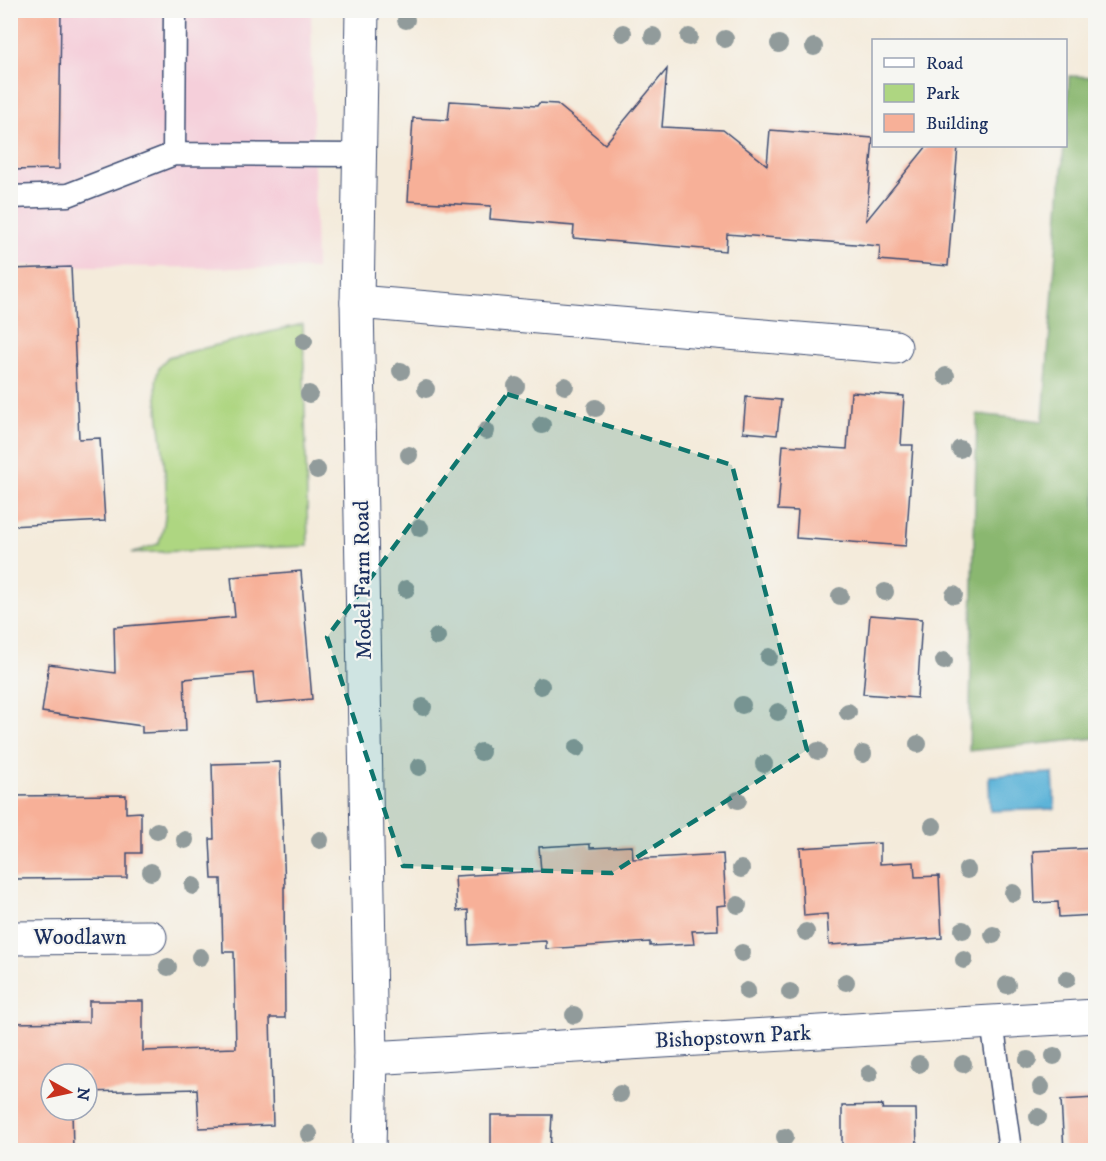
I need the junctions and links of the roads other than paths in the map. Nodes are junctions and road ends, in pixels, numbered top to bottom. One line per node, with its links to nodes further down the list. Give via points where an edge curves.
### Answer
1 (175, 10): 3 (lane)
2 (362, 10): 4 (street, Model Farm Road)
3 (174, 154): 4 (lane); 5 (lane, via 68,195)
4 (360, 155): 6 (street, Model Farm Road)
5 (10, 197)
6 (357, 302): 7 (street); 12 (street, Model Farm Road)
7 (895, 347)
8 (150, 937): 9 (street, Woodlawn)
9 (10, 938)
10 (1095, 1016): 11 (street, Bishopstown Park)
11 (992, 1022): 12 (street, Bishopstown Park); 14 (lane)
12 (371, 1058): 13 (street, Model Farm Road)
13 (369, 1150)
14 (1010, 1150)

